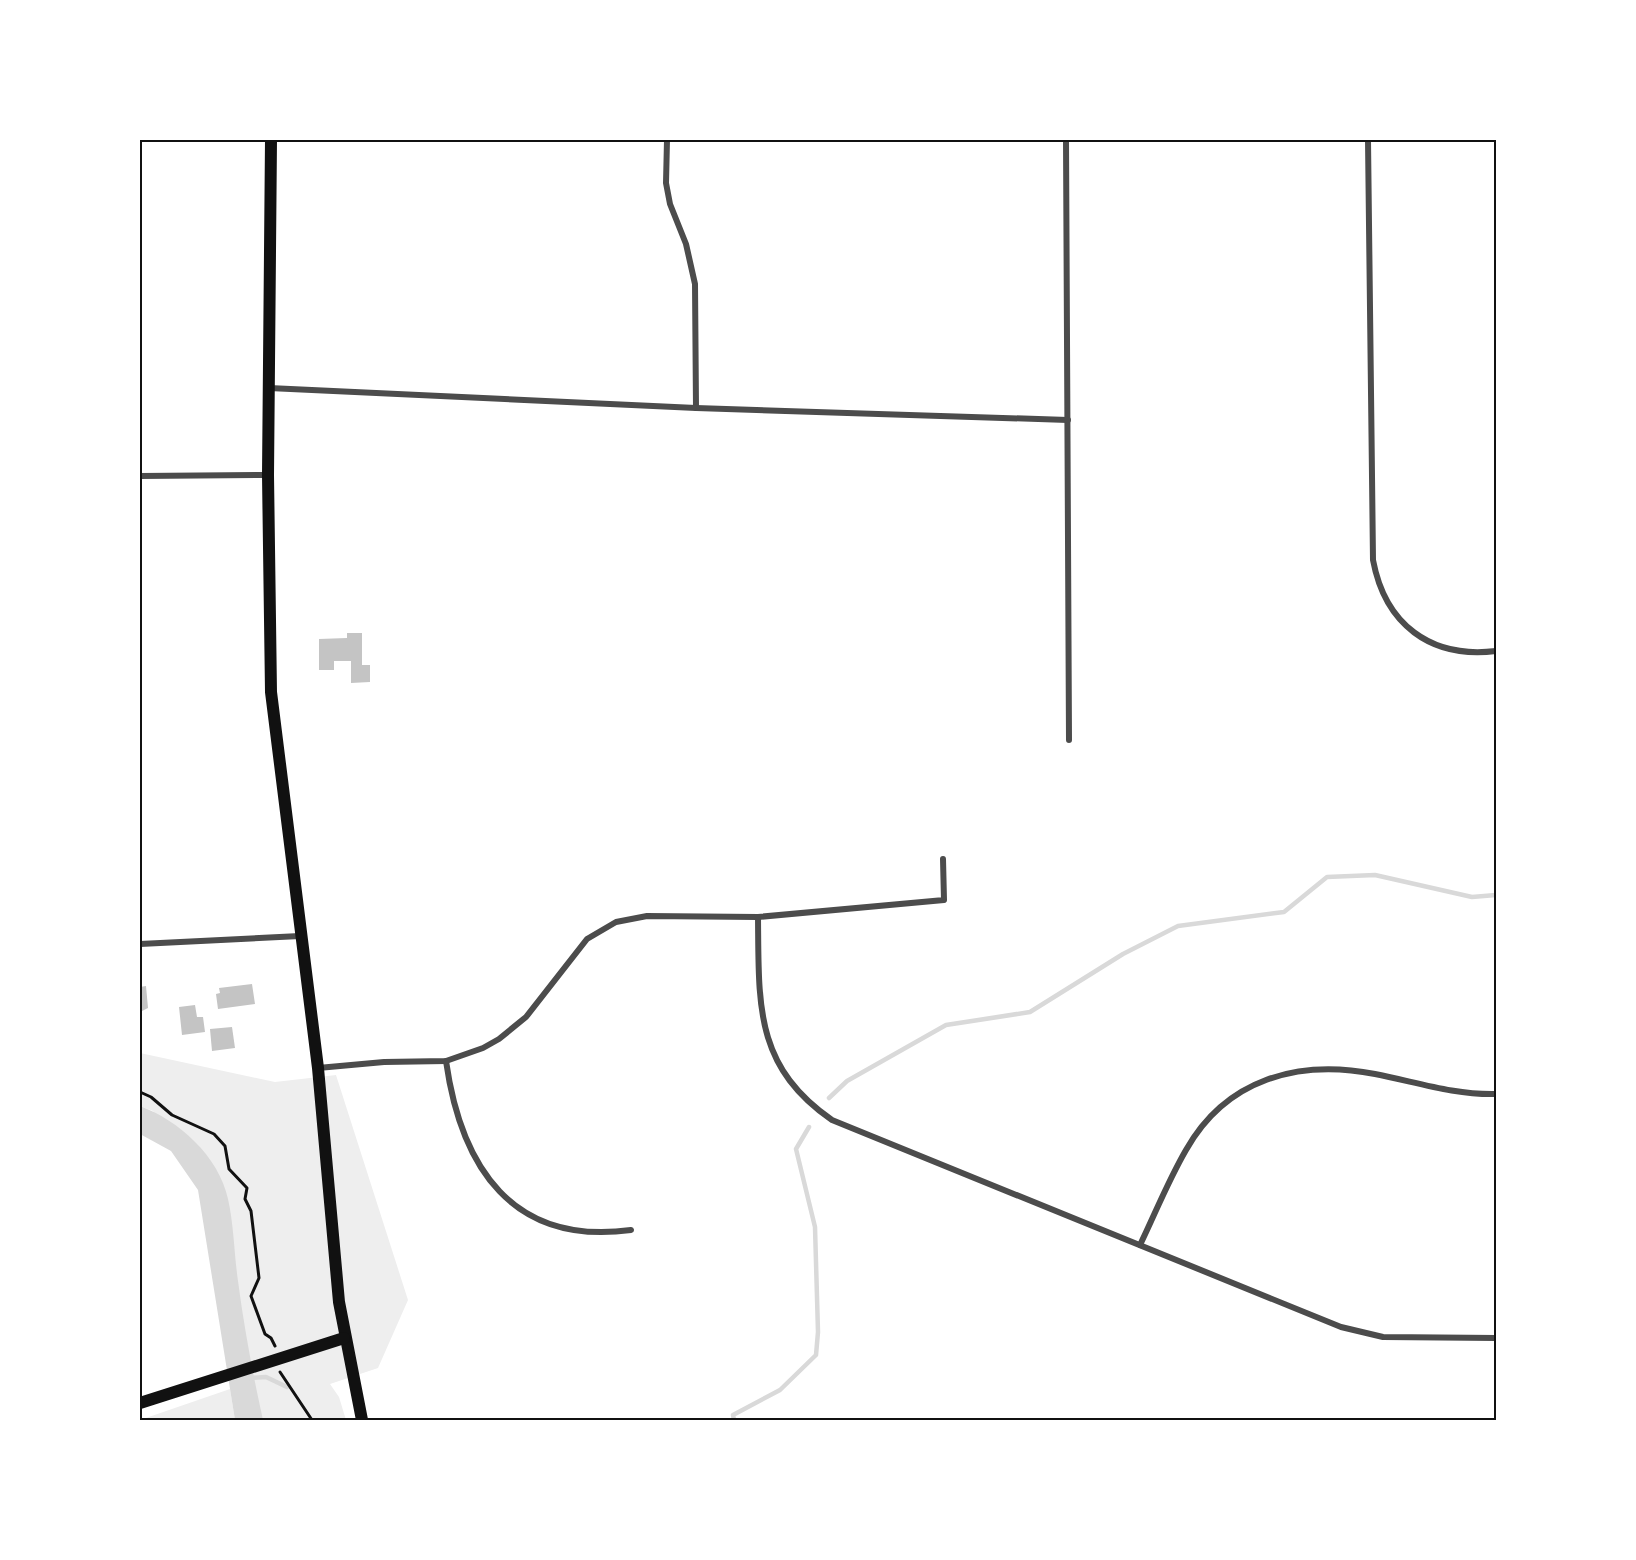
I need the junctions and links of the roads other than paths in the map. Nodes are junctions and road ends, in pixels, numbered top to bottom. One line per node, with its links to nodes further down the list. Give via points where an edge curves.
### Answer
1 (270, 140): 5 (main road)
2 (667, 140): 6 (street, via 666,183 670,204 686,244 695,284)
3 (1066, 140): 7 (street)
4 (1368, 140): 10 (street, via 1372,560 1378,586 1393,613 1414,633 1437,645 1466,652)
5 (269, 388): 6 (street); 8 (main road)
6 (696, 408): 7 (street)
7 (1068, 420): 11 (street)
8 (268, 475): 9 (street); 14 (main road, via 268,642)
9 (140, 476)
10 (1497, 651)
11 (1069, 740)
12 (943, 859): 13 (street, via 944,900)
13 (758, 917): 16 (street, via 647,916 601,928 576,950 543,997 513,1028 483,1048); 20 (street, via 759,995 764,1033 782,1072 814,1107 853,1130)
14 (300, 936): 15 (street); 17 (main road)
15 (140, 944)
16 (446, 1061): 17 (street); 19 (street, via 455,1111 468,1148 491,1184 506,1198 555,1227 595,1233)
17 (318, 1068): 21 (main road)
18 (1497, 1094): 20 (street, via 1450,1092 1374,1074 1324,1068 1275,1076 1253,1085 1220,1107 1196,1135)
19 (631, 1230)
20 (1140, 1245): 22 (street, via 1360,1333 1417,1339)
21 (344, 1338): 23 (main road); 24 (main road)
22 (1497, 1338)
23 (140, 1403)
24 (362, 1420)

